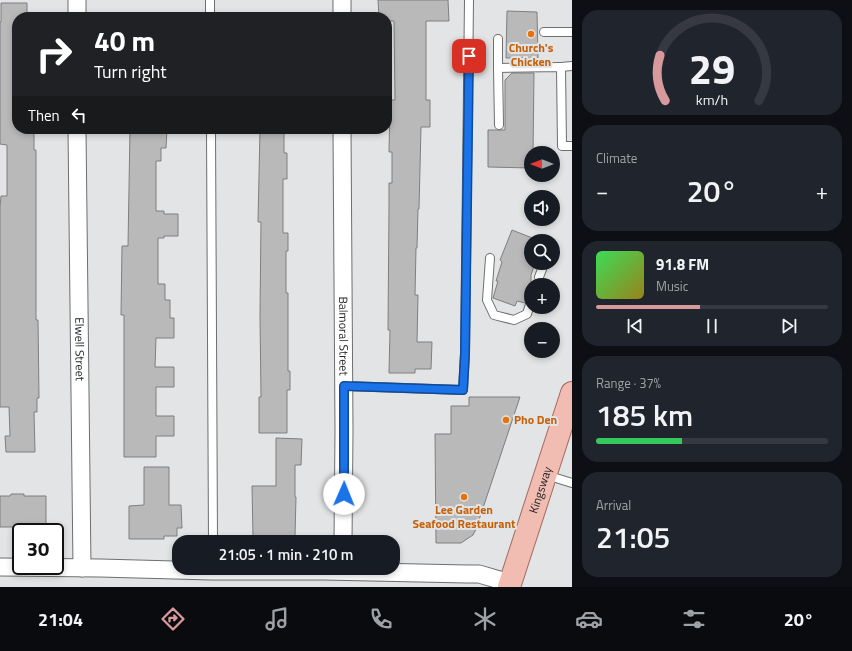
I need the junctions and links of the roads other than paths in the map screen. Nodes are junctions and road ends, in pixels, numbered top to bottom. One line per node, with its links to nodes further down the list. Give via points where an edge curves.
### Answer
1 (77, 0): 5 (street)
2 (210, 0): 6 (lane)
3 (342, 0): 7 (street)
4 (470, 0): 23 (lane, via 463,390)
5 (77, 12)
6 (210, 12)
7 (342, 12)
8 (544, 32): 9 (lane)
9 (572, 32)
10 (498, 39): 13 (lane)
11 (572, 66): 12 (lane)
12 (561, 67): 13 (lane); 18 (lane, via 562,146)
13 (498, 68): 14 (lane)
14 (499, 125)
15 (77, 134): 30 (street, Elwell Street)
16 (211, 134): 27 (lane)
17 (342, 134): 23 (street, Balmoral Street)
18 (572, 146)
19 (490, 258): 22 (lane, via 487,300 494,315 514,320)
20 (542, 270): 21 (lane)
21 (539, 277)
22 (527, 314)
23 (344, 386): 28 (street, Balmoral Street)
24 (572, 393): 25 (main road, Kingsway)
25 (545, 475): 26 (lane); 33 (main road, Kingsway)
26 (572, 483)
27 (213, 535)
28 (343, 535)
29 (0, 567): 30 (street)
30 (82, 568): 31 (street)
31 (172, 569)
32 (400, 572): 33 (street, via 479,574)
33 (509, 585)

